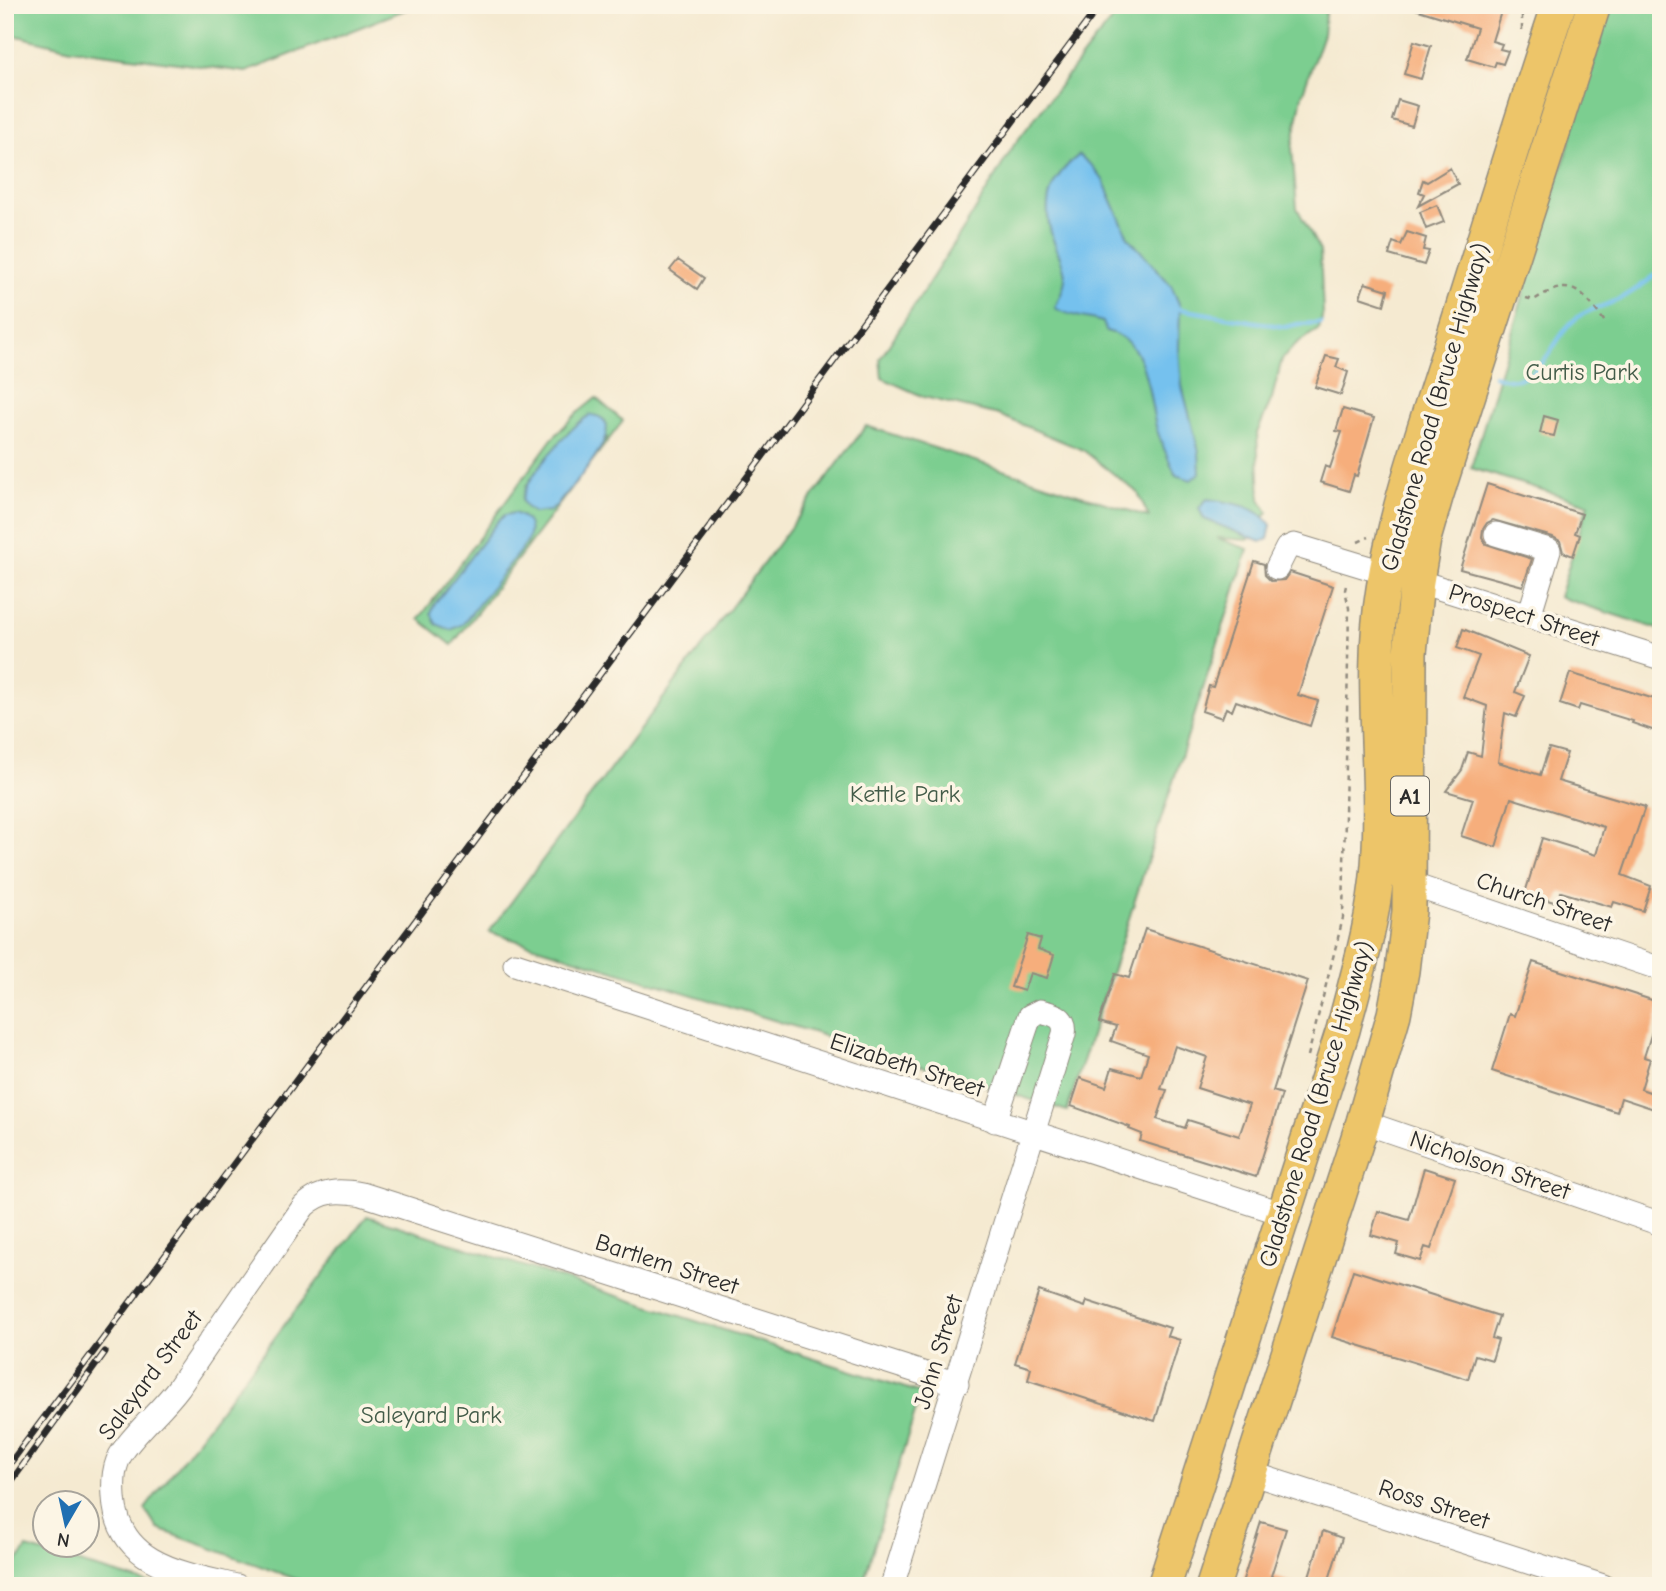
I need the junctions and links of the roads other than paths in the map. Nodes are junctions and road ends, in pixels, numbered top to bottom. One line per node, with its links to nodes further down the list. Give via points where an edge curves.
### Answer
1 (1549, 5): 4 (highway)
2 (1559, 5): 4 (highway, Gladstone Road (Bruce Highway) / A1)
3 (1594, 5): 7 (highway, Gladstone Road (Bruce Highway) / A1, via 1424,540)
4 (1542, 55): 7 (highway, Gladstone Road (Bruce Highway) / A1, via 1392,542)
5 (1496, 534): 8 (street, via 1549,550)
6 (1278, 568): 7 (street, Prospect Street, via 1287,548 1294,545)
7 (1401, 577): 8 (street, Prospect Street); 10 (highway, Gladstone Road (Bruce Highway) / A1, via 1408,695); 13 (highway, Gladstone Road (Bruce Highway) / A1, via 1380,607 1377,881 1343,1030)
8 (1529, 616): 9 (street, Prospect Street)
9 (1661, 658)
10 (1410, 884): 12 (street, Church Street); 15 (highway, Gladstone Road (Bruce Highway) / A1, via 1398,993)
11 (515, 964): 14 (street, Elizabeth Street)
12 (1661, 969)
13 (1319, 1107): 15 (highway, Nicholson Street); 18 (highway, Gladstone Road (Bruce Highway) / A1)
14 (995, 1121): 16 (street, Elizabeth Street); 16 (street, John Street, via 1026,1021 1034,1012 1050,1013 1059,1017 1065,1030)
15 (1363, 1122): 19 (street, Nicholson Street); 21 (highway, Gladstone Road (Bruce Highway) / A1)
16 (1032, 1133): 18 (street, Elizabeth Street); 20 (street, John Street)
17 (362, 1194): 20 (street, Bartlem Street); 22 (street, Saleyard Street, via 323,1193 303,1206 173,1395 116,1463 117,1516 142,1554 178,1572)
18 (1284, 1214): 24 (highway, Gladstone Road (Bruce Highway) / A1)
19 (1661, 1224)
20 (957, 1384): 23 (street, John Street)
21 (1250, 1473): 25 (highway, Gladstone Road (Bruce Highway) / A1); 26 (street, Ross Street)
22 (237, 1586)
23 (892, 1586)
24 (1164, 1586)
25 (1213, 1586)
26 (1603, 1586)

